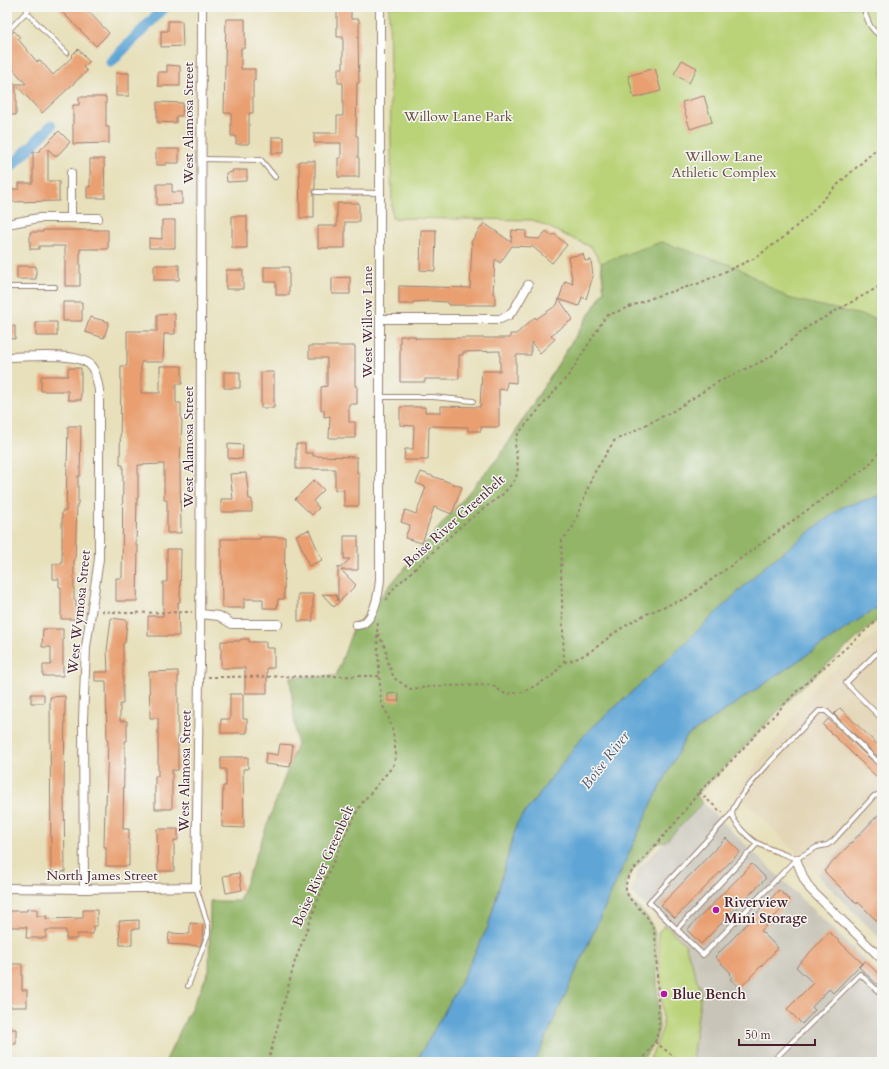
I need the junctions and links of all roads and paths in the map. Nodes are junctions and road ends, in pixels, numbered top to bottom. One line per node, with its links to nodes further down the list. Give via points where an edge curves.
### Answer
1 (31, 7): 5 (lane)
2 (202, 7): 10 (street, West Alamosa Street)
3 (380, 7): 14 (street, West Willow Lane)
4 (863, 7): 7 (lane, via 870,27)
5 (26, 12): 6 (lane); 8 (lane)
6 (7, 32)
7 (882, 37)
8 (67, 53)
9 (882, 144): 27 (path, Boise River Greenbelt, via 835,187 809,216 755,258 700,283 606,316 572,372 518,434 515,444 518,468 516,478 510,486 425,559 393,590)
10 (201, 159): 12 (lane, via 261,160); 29 (street, West Alamosa Street)
11 (71, 174): 15 (street)
12 (275, 177)
13 (316, 192): 14 (lane)
14 (380, 193): 22 (street, West Willow Lane)
15 (71, 218): 16 (street); 17 (street, via 39,218)
16 (98, 218)
17 (7, 224)
18 (528, 285): 22 (street, via 515,308 509,315 500,319)
19 (882, 285): 35 (path, via 809,326 768,358 716,383 675,410 614,441 593,475 572,529 562,540)
20 (7, 287): 21 (lane)
21 (55, 287)
22 (380, 320): 24 (street, West Willow Lane)
23 (7, 357): 28 (street, West Wymosa Street, via 80,359 90,365 96,376 99,390 100,538)
24 (380, 398): 25 (lane, via 434,397); 32 (street, West Willow Lane, via 379,592 366,622)
25 (473, 402)
26 (882, 449): 35 (path, via 868,466 685,599 650,612 624,626 582,656)
27 (384, 604)
28 (91, 611): 29 (path); 47 (street, West Wymosa Street, via 86,647 83,719)
29 (200, 613): 31 (street, via 219,616 232,624); 37 (street, West Alamosa Street)
30 (378, 617): 33 (path, Boise River Greenbelt)
31 (278, 624)
32 (356, 625)
33 (377, 633): 35 (path, via 386,649 394,678 410,689 492,685 505,694 524,692 552,676); 36 (path, Boise River Greenbelt)
34 (882, 648): 38 (lane, via 846,683)
35 (564, 662)
36 (379, 676): 37 (path); 53 (path, Boise River Greenbelt, via 381,703 388,715 394,741 396,755 393,766 362,803 328,874 301,941)
37 (199, 678): 45 (street, West Alamosa Street)
38 (882, 719)
39 (882, 766): 42 (lane, via 826,711 819,711 760,772 736,802)
40 (699, 792): 42 (path, via 721,812)
41 (882, 794): 44 (lane, via 874,796 833,841)
42 (732, 813): 43 (lane, via 736,824); 48 (lane, via 648,902)
43 (757, 844): 44 (lane); 48 (lane)
44 (796, 859): 48 (lane, via 703,955); 49 (street, via 810,889)
45 (196, 887): 47 (street, North James Street); 50 (lane, via 208,925 208,934)
46 (7, 888): 47 (street, North James Street)
47 (84, 889)
48 (677, 930)
49 (882, 959)
50 (188, 986)
51 (882, 995): 55 (lane, via 860,974)
52 (655, 1042): 54 (path)
53 (268, 1062)
54 (681, 1062)
55 (772, 1062)

